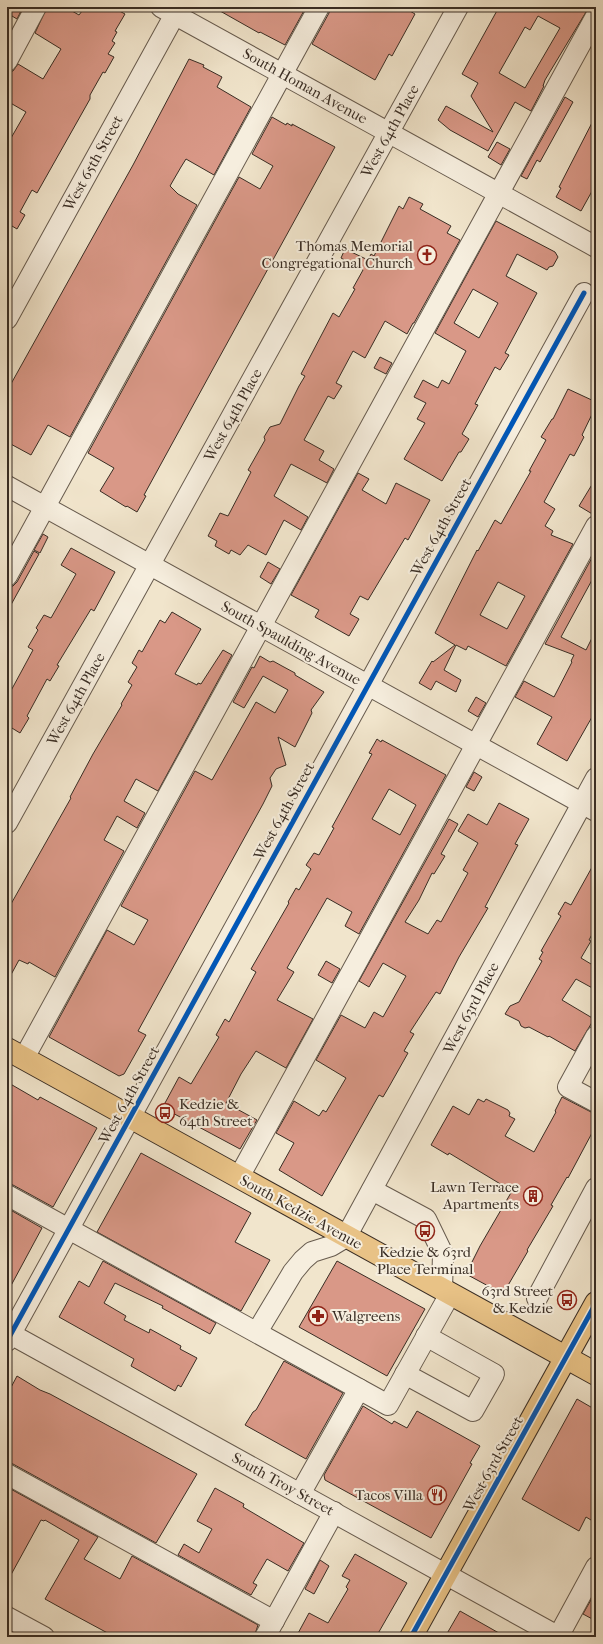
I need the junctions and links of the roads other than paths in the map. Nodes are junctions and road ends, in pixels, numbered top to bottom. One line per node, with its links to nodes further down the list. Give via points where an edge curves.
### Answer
1 (36, 7): 6 (street)
2 (319, 7): 7 (street)
3 (458, 7): 8 (street, West 64th Place)
4 (172, 9): 7 (street, South Homan Avenue); 12 (street, West 65th Street)
5 (596, 16): 9 (street)
6 (7, 61)
7 (282, 74): 8 (street, South Homan Avenue); 14 (street)
8 (389, 133): 9 (street, South Homan Avenue); 16 (street, West 64th Place)
9 (499, 193): 10 (street, South Homan Avenue); 18 (street)
10 (596, 247)
11 (584, 293): 19 (street, West 64th Street)
12 (7, 319)
13 (7, 486): 14 (street, South Spaulding Avenue)
14 (45, 507): 16 (street, South Spaulding Avenue); 17 (street)
15 (596, 526): 20 (street)
16 (150, 565): 18 (street, South Spaulding Avenue); 23 (street, West 64th Place)
17 (7, 576)
18 (261, 626): 19 (street, South Spaulding Avenue); 25 (street)
19 (367, 685): 20 (street, South Spaulding Avenue); 27 (street, West 64th Street)
20 (476, 745): 22 (street, South Spaulding Avenue); 28 (street)
21 (596, 778): 22 (street, West 63rd Place)
22 (589, 807): 30 (street, West 63rd Place)
23 (7, 823)
24 (596, 1036): 26 (street, via 568,1087)
25 (15, 1053): 27 (main road, South Kedzie Avenue)
26 (596, 1102)
27 (130, 1117): 28 (main road, South Kedzie Avenue); 33 (street, West 64th Street)
28 (238, 1177): 34 (main road, South Kedzie Avenue)
29 (596, 1189): 32 (street)
30 (372, 1190): 34 (street, West 63rd Place); 35 (street, via 426,1219 443,1254)
31 (7, 1195): 33 (street)
32 (588, 1221): 36 (street)
33 (69, 1228): 38 (street); 39 (street, West 64th Street)
34 (346, 1237): 35 (main road, South Kedzie Avenue); 38 (street, via 331,1246 312,1252 304,1260 293,1272)
35 (446, 1292): 40 (street); 41 (main road, South Kedzie Avenue)
36 (537, 1298)
37 (596, 1303): 41 (main road, West 63rd Street)
38 (257, 1332): 44 (street)
39 (8, 1336): 46 (street, South Troy Street)
40 (426, 1336): 42 (street); 42 (street, via 494,1374 473,1412)
41 (566, 1357): 43 (main road, South Kedzie Avenue); 49 (main road, West 63rd Street)
42 (405, 1374): 44 (street, via 388,1405)
43 (596, 1374)
44 (359, 1389): 46 (street)
45 (7, 1474): 51 (street)
46 (300, 1494): 47 (street, South Troy Street)
47 (334, 1512): 49 (street, South Troy Street); 51 (street)
48 (596, 1567): 54 (street)
49 (446, 1574): 53 (main road, West 63rd Street); 54 (street, South Troy Street)
50 (7, 1617): 52 (street)
51 (269, 1629)
52 (44, 1637)
53 (411, 1637)
54 (558, 1637)

